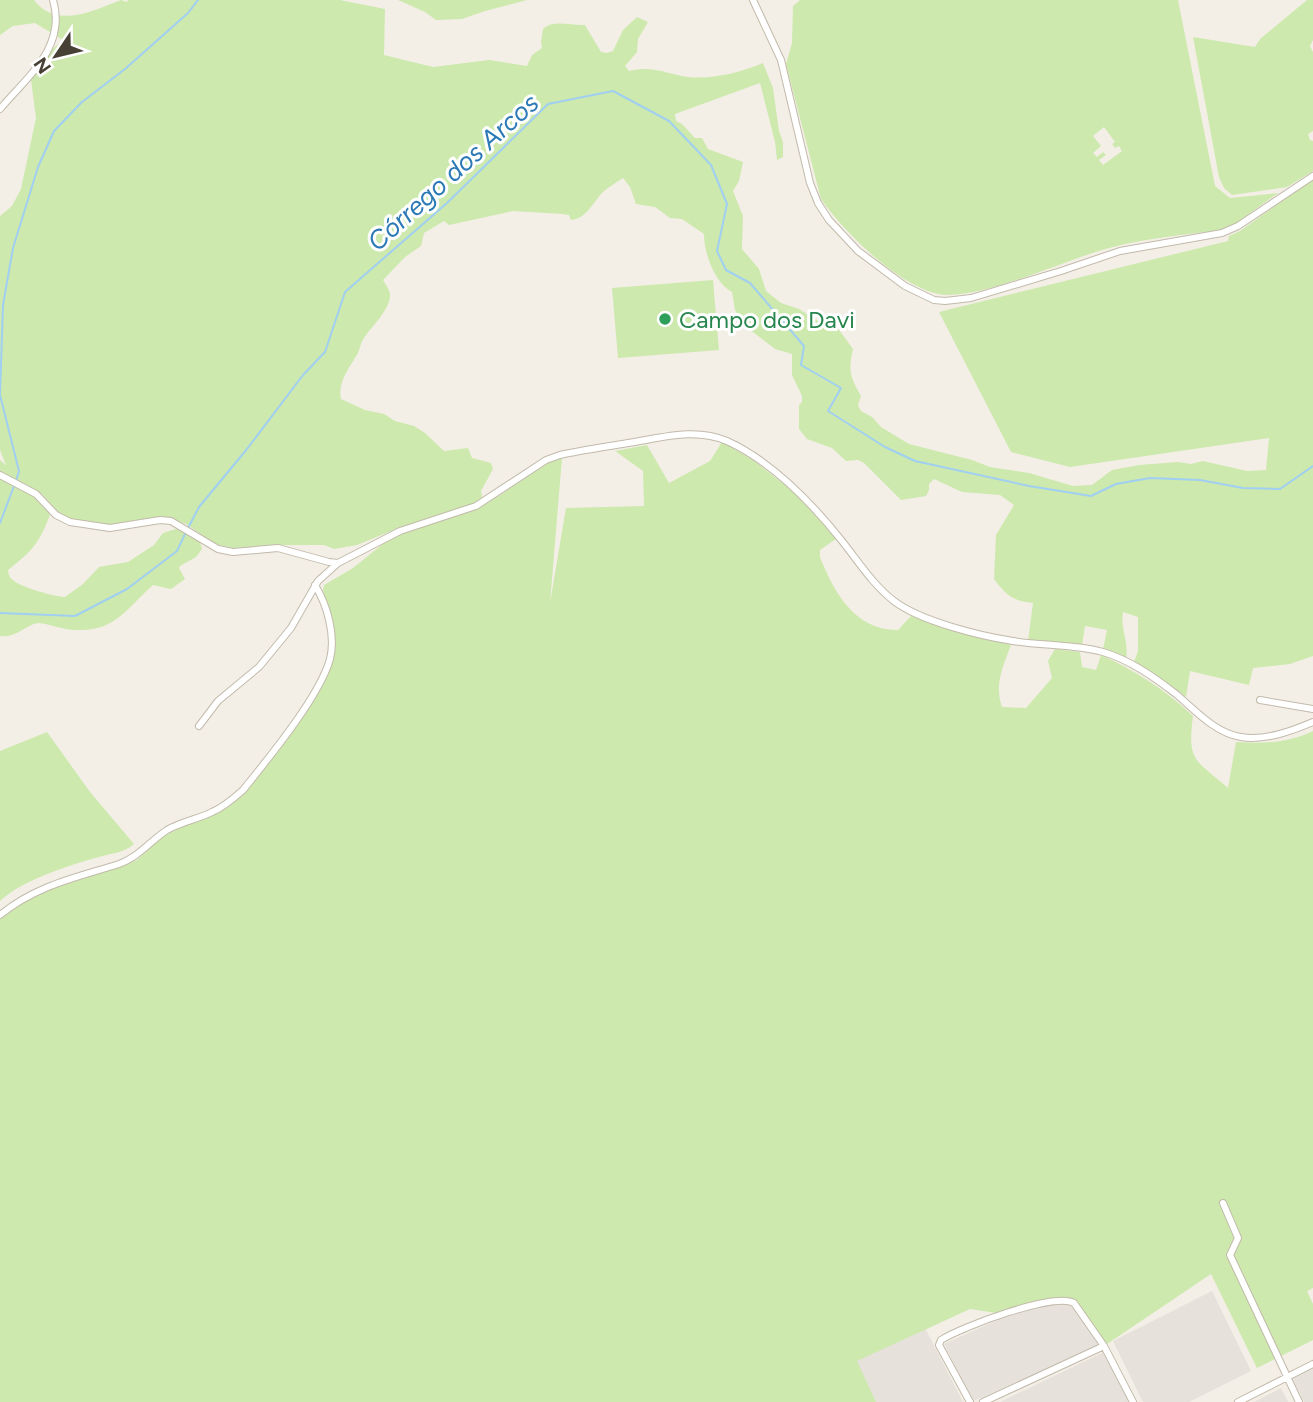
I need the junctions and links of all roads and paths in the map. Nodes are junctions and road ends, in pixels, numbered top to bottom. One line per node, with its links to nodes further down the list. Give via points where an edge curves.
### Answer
1 (53, 0): 3 (street, via 58,26 47,51 29,79)
2 (753, 0): 4 (street, via 781,60 818,203 858,251 924,297 945,301 971,298 1120,251 1222,233)
3 (0, 108)
4 (1313, 176)
5 (0, 475): 6 (street, via 36,494 70,522 121,528 171,521 226,551 278,548)
6 (338, 563): 7 (street); 10 (street, via 400,531 476,506 560,455 704,434 746,452 795,488 876,585 914,614 1012,641 1103,652 1153,677 1208,722 1242,738 1269,736)
7 (316, 586): 11 (street, via 276,647 218,701); 12 (street, via 328,615 330,660 306,705 243,790 214,811 169,829 133,859 26,895)
8 (1260, 700): 9 (street)
9 (1313, 709)
10 (1313, 722)
11 (199, 726)
12 (0, 915)
13 (1223, 1203): 16 (street, via 1238,1238 1230,1255)
14 (1104, 1346): 17 (street, via 1070,1301 995,1316 939,1342); 18 (street); 19 (street)
15 (1313, 1364): 16 (street)
16 (1287, 1377): 20 (street); 21 (street)
17 (970, 1402)
18 (983, 1402)
19 (1133, 1402)
20 (1238, 1402)
21 (1299, 1402)

